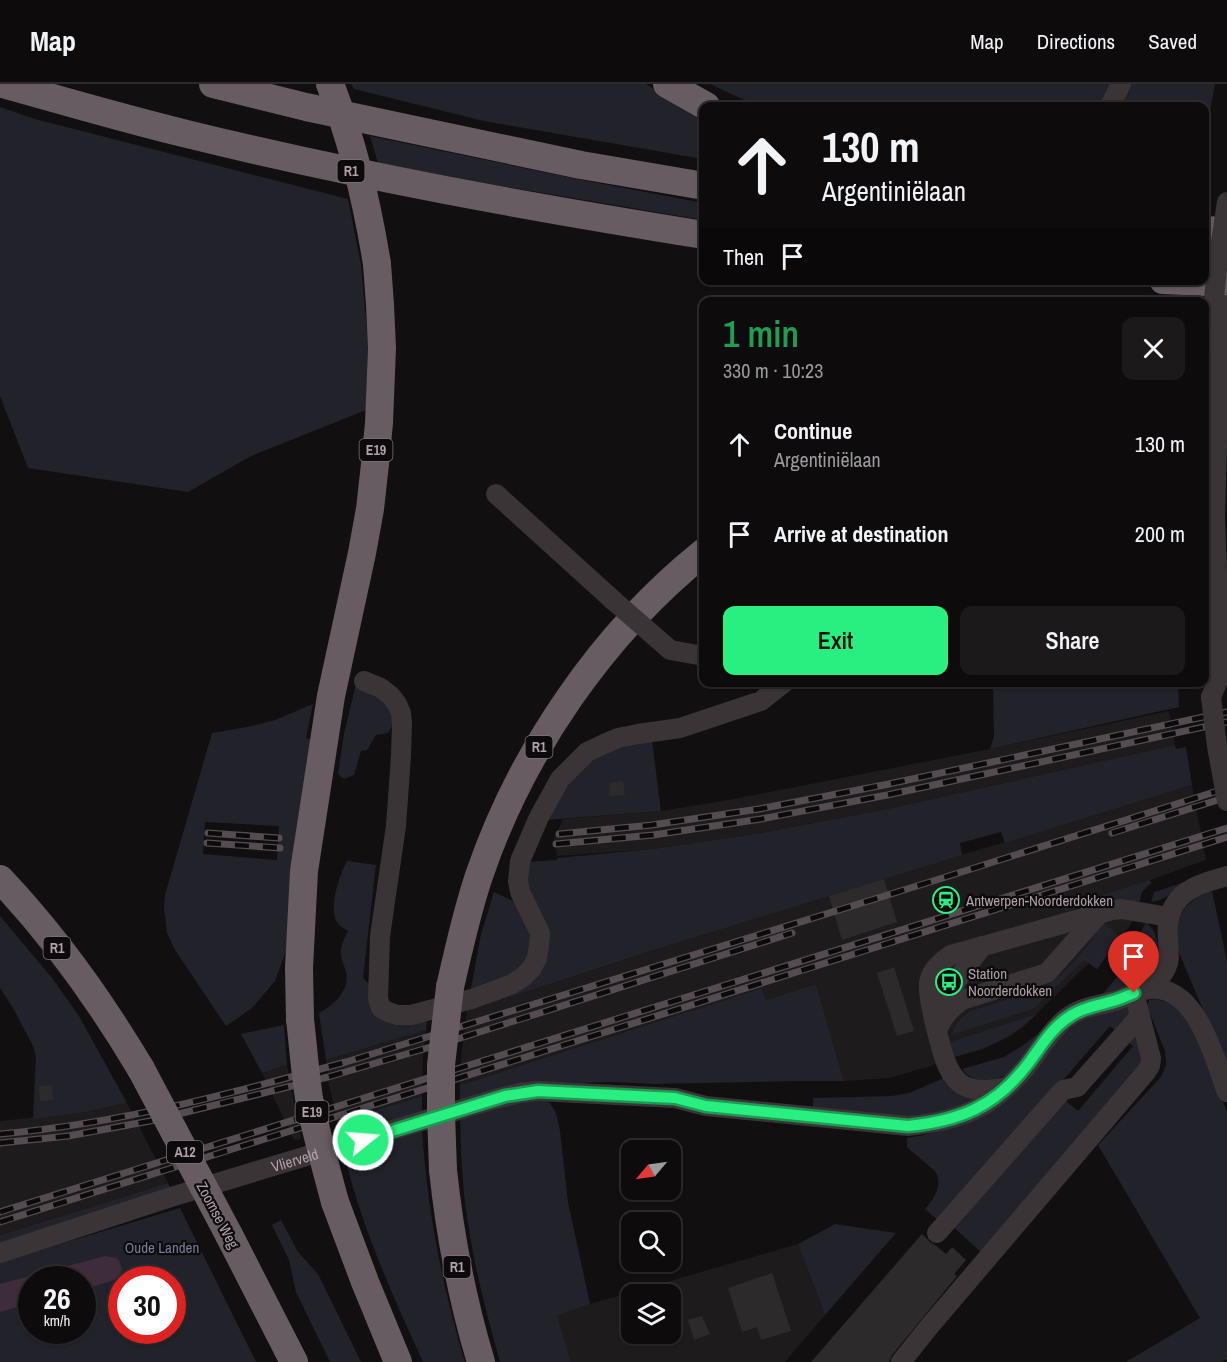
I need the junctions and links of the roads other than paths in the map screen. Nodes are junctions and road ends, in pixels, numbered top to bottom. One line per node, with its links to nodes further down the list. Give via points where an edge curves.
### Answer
1 (3, 84): 12 (highway, R1, via 185,134 335,168)
2 (213, 84): 8 (highway, via 570,162)
3 (330, 84): 43 (highway, E19, bridge, via 356,161 368,215 382,348 370,509 331,696 304,871 300,1019 309,1098 335,1202)
4 (668, 84): 6 (highway)
5 (1121, 84): 7 (street)
6 (699, 102)
7 (1112, 102)
8 (699, 185)
9 (1227, 202): 16 (street, bridge)
10 (1209, 230): 11 (highway)
11 (1227, 231)
12 (699, 234)
13 (1209, 282): 14 (highway)
14 (1227, 283)
15 (1227, 305): 22 (street, bridge)
16 (1209, 348)
17 (1227, 363): 18 (highway)
18 (1209, 365)
19 (1227, 410): 20 (street)
20 (1209, 412)
21 (496, 494): 24 (street, bridge, via 670,650)
22 (1215, 515): 28 (street, via 1221,673)
23 (699, 556): 44 (highway, R1, bridge, via 661,590 600,656 550,727 511,798 467,915 450,987 441,1065 441,1123 443,1170 456,1263)
24 (699, 655)
25 (1209, 676): 28 (street)
26 (364, 681): 27 (street, via 391,696 401,713 396,826 380,936 378,999 381,1008 404,1015 494,992 532,968 540,933 520,892 520,861 560,779 587,752 618,738 680,728 760,701)
27 (778, 687)
28 (1211, 697): 29 (street, bridge)
29 (1227, 801)
30 (1227, 876): 33 (street, via 1188,891 1179,898)
31 (0, 879): 37 (highway, R1, via 75,970)
32 (1100, 913): 33 (street, via 1122,909); 36 (street, via 1047,973 962,1000 943,1016); 36 (street, via 941,961 929,984)
33 (1169, 917): 34 (street, via 1168,964 1164,973)
34 (1142, 991): 35 (street); 38 (street, Vlierveld, via 1088,1007 1065,1019); 39 (street, via 1161,989 1183,1000 1204,1032)
35 (1140, 1016): 40 (street, via 1077,1087 1063,1090); 45 (street, via 1151,1058 1146,1072)
36 (937, 1030): 38 (street, via 949,1069 961,1083 983,1090)
37 (141, 1069): 42 (highway, Zoomse Weg / A12, bridge)
38 (1008, 1086): 41 (street, Vlierveld, via 975,1110 952,1119 908,1126 706,1106 675,1098 538,1091 505,1096)
39 (1227, 1092)
40 (937, 1233)
41 (0, 1252)
42 (294, 1362)
43 (398, 1362)
44 (481, 1362)
45 (902, 1362)

